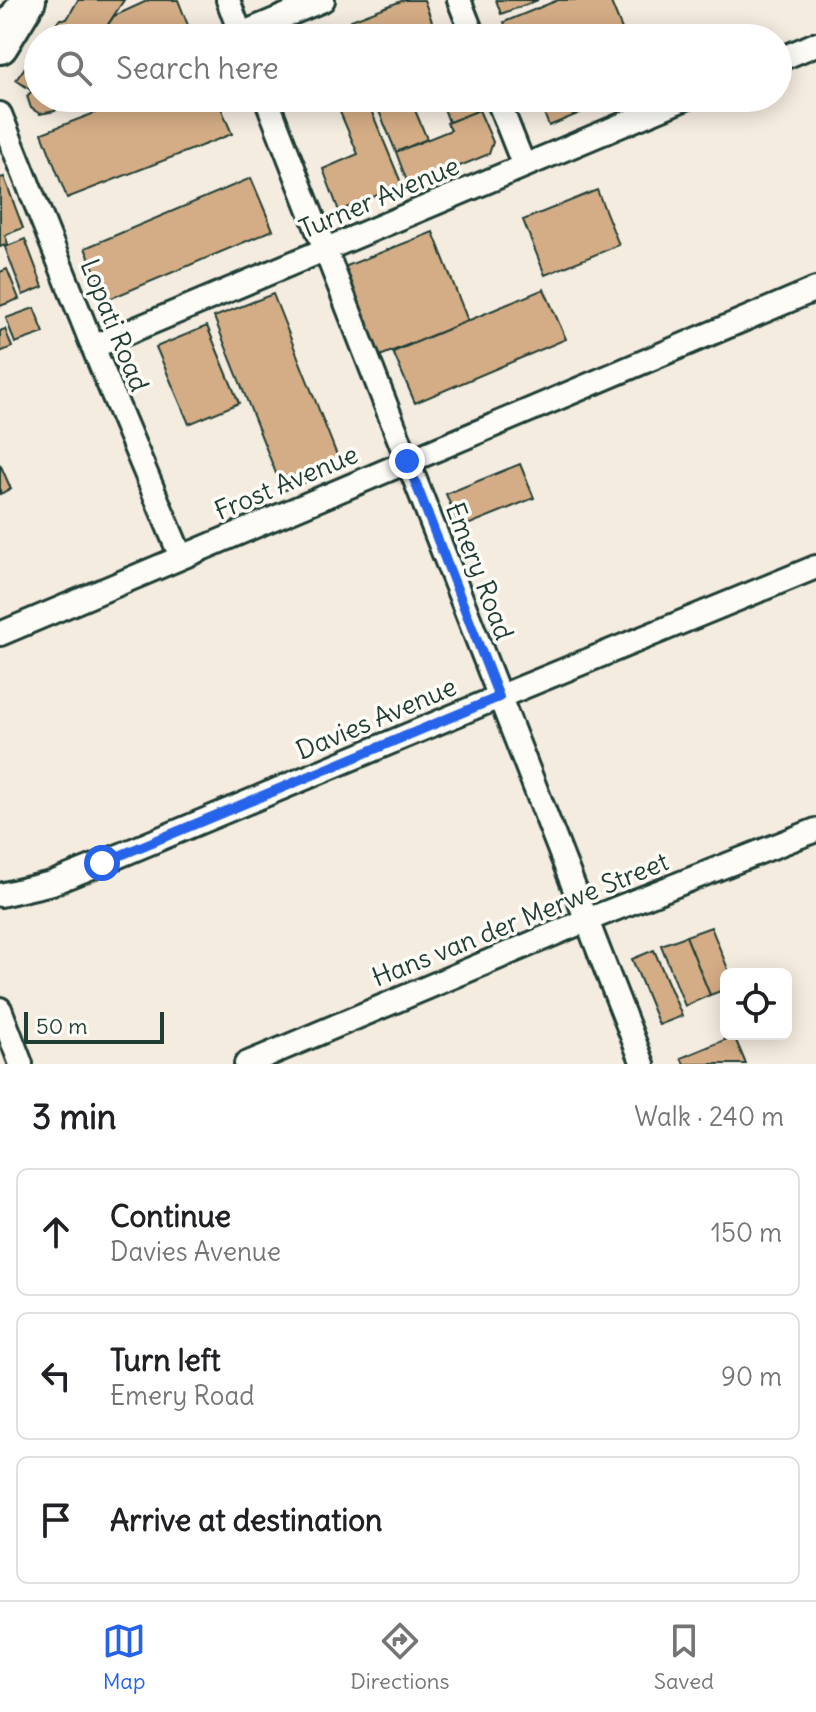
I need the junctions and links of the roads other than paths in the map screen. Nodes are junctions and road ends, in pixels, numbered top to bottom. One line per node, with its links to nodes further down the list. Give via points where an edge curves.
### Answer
1 (5, 0): 6 (main road)
2 (28, 0): 11 (main road)
3 (228, 0): 7 (street)
4 (323, 0): 8 (street)
5 (459, 0): 9 (street)
6 (0, 8)
7 (237, 24)
8 (269, 24)
9 (468, 24)
10 (816, 44): 12 (street)
11 (0, 46)
12 (792, 54)
13 (271, 112): 18 (street, Emery Road)
14 (503, 112): 17 (street)
15 (653, 112): 17 (street, Turner Avenue)
16 (0, 114): 20 (street, Lopati Road)
17 (524, 166): 18 (street, Turner Avenue)
18 (325, 250): 20 (street, Turner Avenue); 21 (street, Emery Road)
19 (816, 289): 21 (street, Frost Avenue)
20 (93, 347): 22 (street, Lopati Road)
21 (407, 461): 22 (street, Frost Avenue); 25 (street, Emery Road)
22 (181, 557): 24 (street, Frost Avenue)
23 (816, 567): 25 (street, Davies Avenue)
24 (0, 634)
25 (499, 697): 27 (street, Davies Avenue, via 52,883); 28 (street, Emery Road)
26 (816, 830): 28 (street, Hans van der Merwe Street)
27 (0, 895)
28 (587, 920): 31 (street, Hans van der Merwe Street); 32 (street, Emery Road)
29 (0, 1009): 30 (street)
30 (21, 1064)
31 (246, 1064)
32 (643, 1064)

